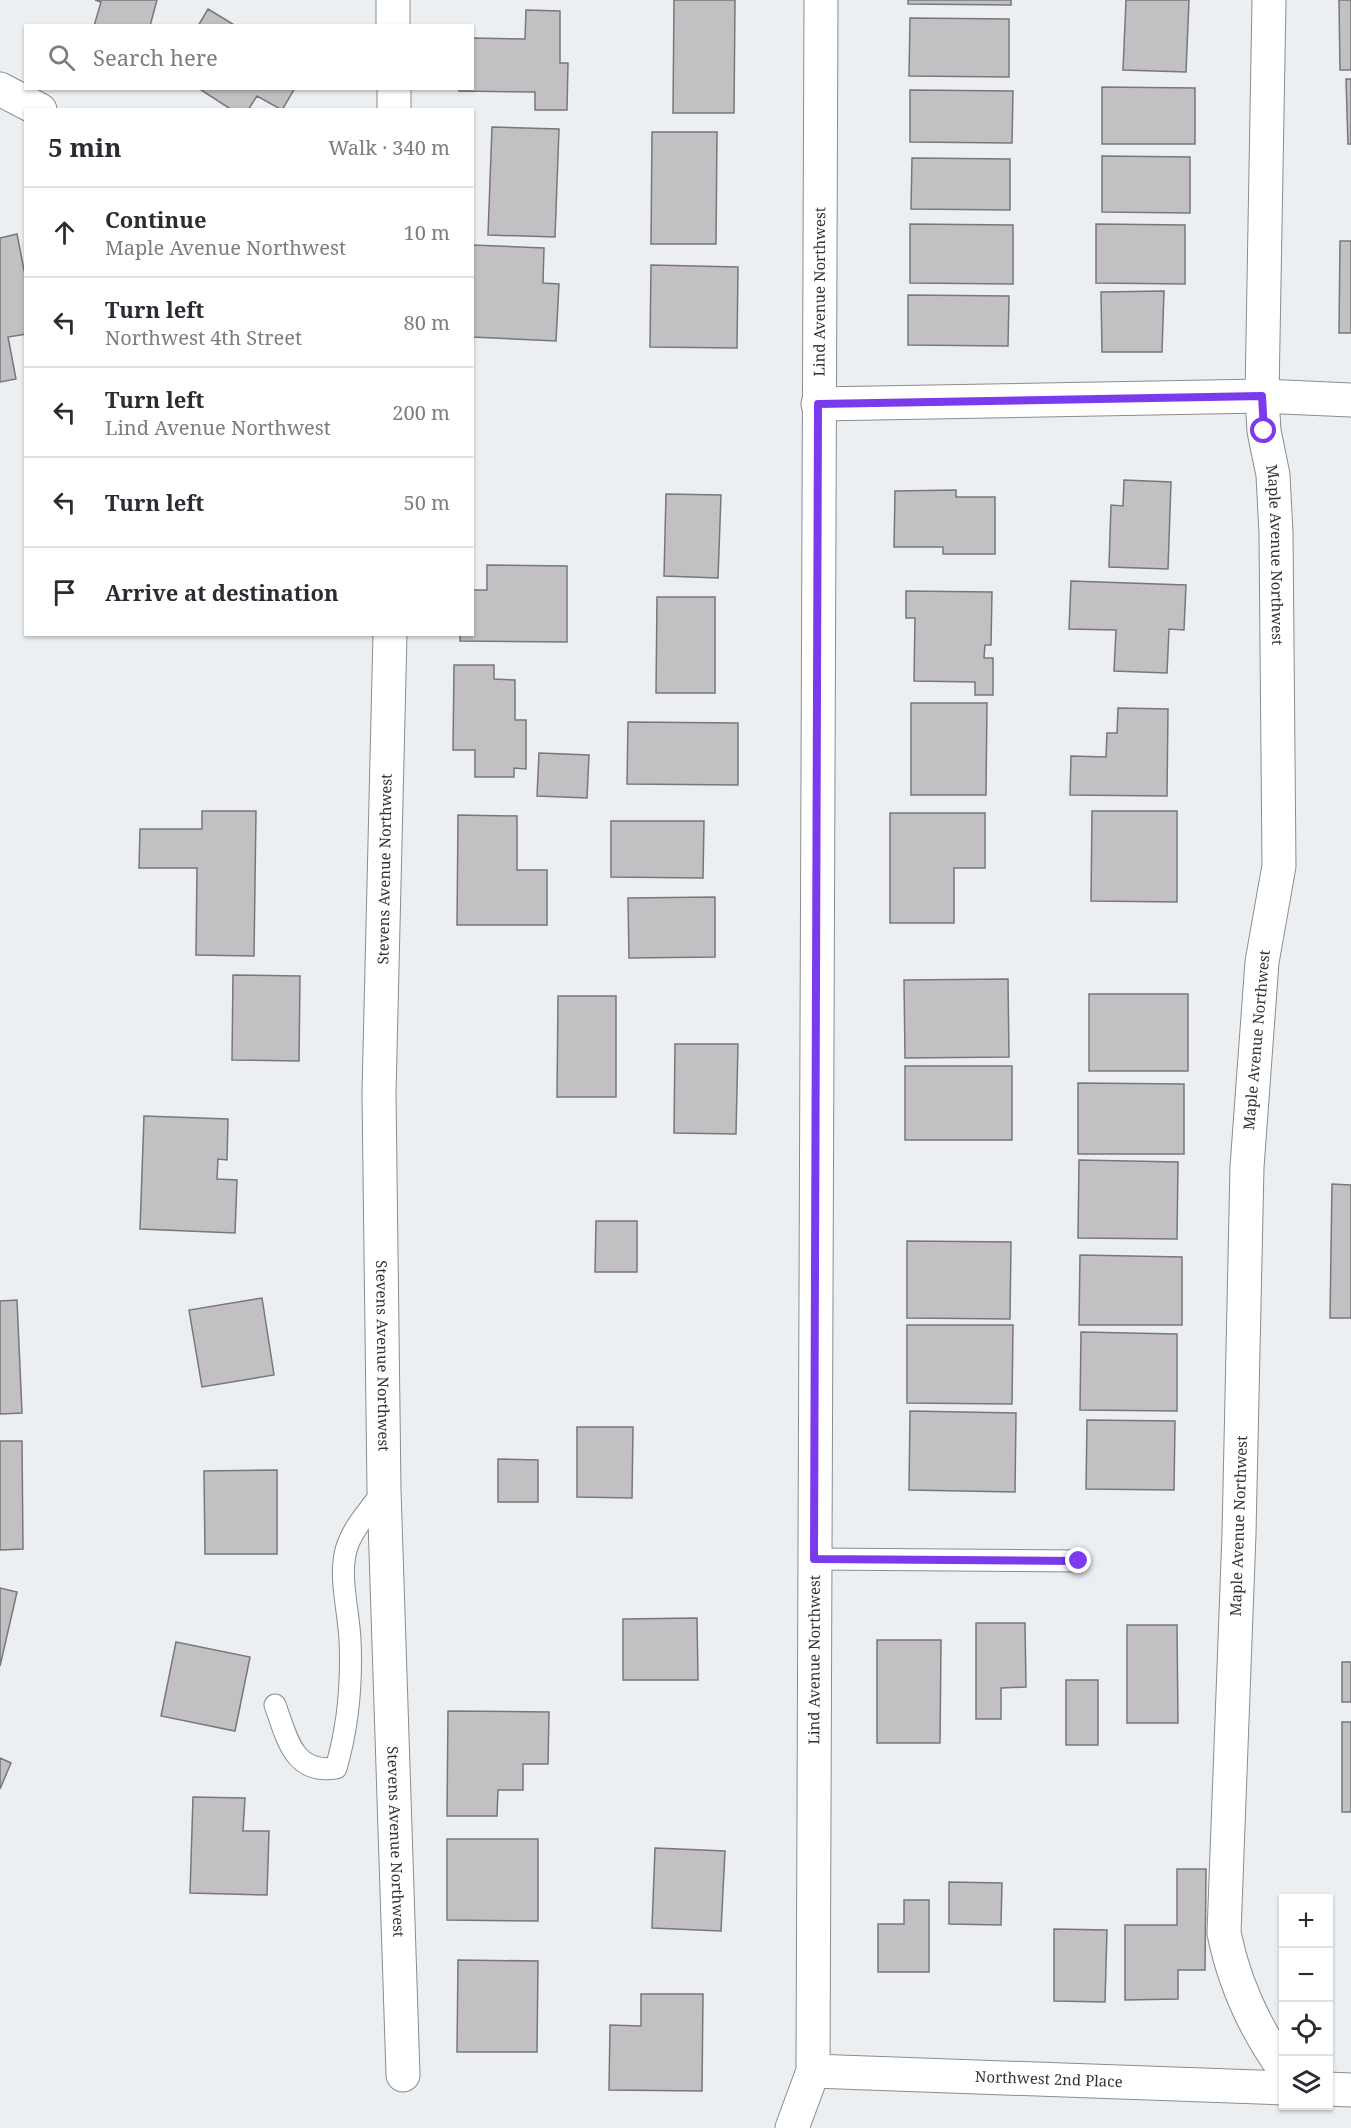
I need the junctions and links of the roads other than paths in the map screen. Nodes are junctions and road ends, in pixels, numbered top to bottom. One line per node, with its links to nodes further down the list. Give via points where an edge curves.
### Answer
1 (393, 0): 4 (street)
2 (821, 0): 11 (street, Lind Avenue Northwest)
3 (1269, 0): 9 (street, Maple Avenue Northwest)
4 (393, 24)
5 (0, 88): 7 (street)
6 (393, 90): 8 (street)
7 (36, 108)
8 (394, 108)
9 (1262, 396): 10 (street); 11 (street); 17 (street, Maple Avenue Northwest, via 1273,474 1276,533 1279,867 1262,962 1247,1167 1239,1534 1224,1933 1231,1969 1248,2010)
10 (1351, 400)
11 (818, 404): 14 (street, Lind Avenue Northwest)
12 (390, 636): 13 (street, Stevens Avenue Northwest, via 380,1094)
13 (384, 1491): 16 (lane, via 347,1545 344,1568 350,1642 346,1736 336,1768 321,1771 307,1766 292,1750); 19 (street, Stevens Avenue Northwest)
14 (814, 1559): 15 (lane); 18 (street, Lind Avenue Northwest)
15 (1079, 1561)
16 (275, 1705)
17 (1279, 2061)
18 (813, 2071): 20 (street, Northwest 2nd Place); 23 (street, Lind Avenue Northwest)
19 (403, 2075)
20 (1279, 2088)
21 (1333, 2089): 22 (street)
22 (1351, 2090)
23 (792, 2128)

